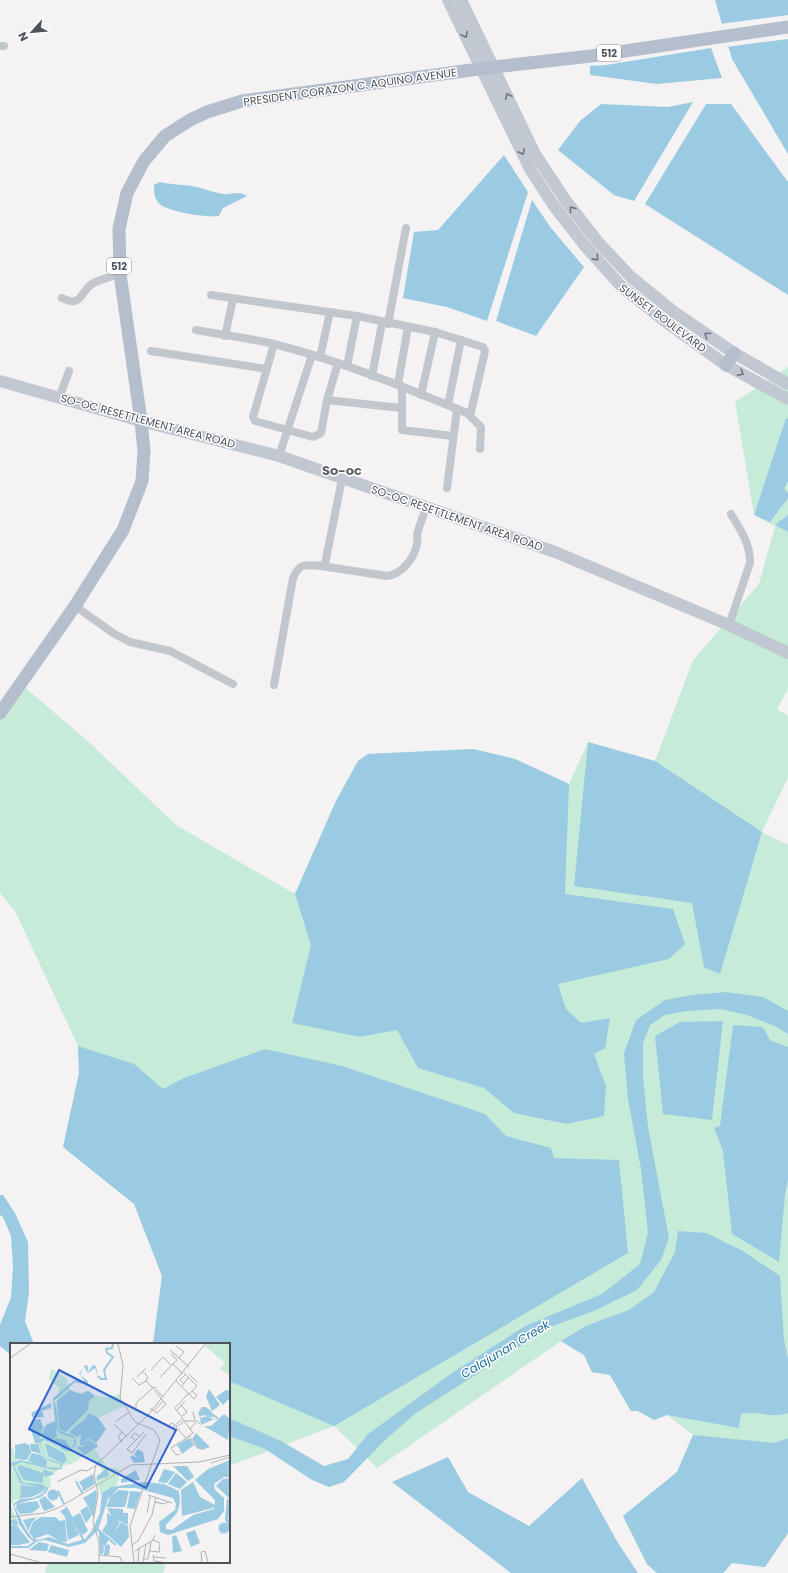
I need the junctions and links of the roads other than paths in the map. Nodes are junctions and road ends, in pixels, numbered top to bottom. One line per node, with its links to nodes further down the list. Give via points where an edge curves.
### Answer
1 (448, 0): 4 (main road, SUNSET BOULEVARD, one-way to 4)
2 (461, 0): 4 (main road, SUNSET BOULEVARD)
3 (788, 27): 4 (main road, PRESIDENT CORAZON C. AQUINO AVENUE / 512)
4 (488, 68): 6 (main road, PRESIDENT CORAZON C. AQUINO AVENUE / 512, via 242,101 190,120 165,136 144,161 127,193 119,229); 20 (main road, SUNSET BOULEVARD, one-way to 4, via 674,312 632,277 598,242 566,201 535,154); 23 (main road, SUNSET BOULEVARD, one-way to 23, via 530,169 554,206 586,247 620,286)
5 (406, 228): 12 (street)
6 (120, 274): 8 (street, via 92,284 82,298 70,302); 39 (main road, PRESIDENT CORAZON C. AQUINO AVENUE / 512)
7 (211, 295): 9 (street)
8 (62, 298)
9 (233, 298): 10 (street); 16 (street)
10 (330, 312): 11 (street); 21 (street)
11 (357, 316): 12 (street); 24 (street)
12 (385, 323): 13 (street); 27 (street)
13 (408, 327): 15 (street); 30 (street)
14 (196, 330): 16 (street)
15 (435, 332): 17 (street); 31 (street)
16 (225, 336): 18 (street)
17 (461, 340): 35 (street); 38 (street, via 483,347 485,351 471,412)
18 (274, 344): 21 (street); 25 (street)
19 (151, 351): 25 (street)
20 (734, 353): 23 (main road); 29 (main road, SUNSET BOULEVARD)
21 (316, 356): 22 (street); 40 (street)
22 (338, 363): 24 (street); 34 (street)
23 (726, 365): 33 (main road, SUNSET BOULEVARD, one-way to 33)
24 (347, 366): 27 (street)
25 (267, 368): 40 (street, via 254,419)
26 (69, 371): 32 (street)
27 (372, 376): 30 (street)
28 (0, 381): 32 (main road, SO-OC RESETTLEMENT AREA ROAD)
29 (788, 384)
30 (400, 385): 31 (street); 36 (street)
31 (421, 395): 35 (street)
32 (59, 398): 39 (main road, SO-OC RESETTLEMENT AREA ROAD)
33 (788, 399)
34 (327, 400): 36 (street); 40 (street, via 319,436)
35 (448, 405): 37 (street)
36 (401, 408): 41 (street, via 403,431)
37 (457, 409): 38 (street); 41 (street)
38 (466, 413): 42 (street, via 480,427)
39 (141, 421): 43 (main road, SO-OC RESETTLEMENT AREA ROAD); 49 (main road, PRESIDENT CORAZON C. AQUINO AVENUE / 512, via 144,451 142,482 123,530)
40 (287, 430): 43 (street)
41 (453, 436): 45 (street)
42 (480, 449)
43 (279, 456): 44 (main road, SO-OC RESETTLEMENT AREA ROAD)
44 (342, 479): 46 (main road, SO-OC RESETTLEMENT AREA ROAD); 48 (street, via 325,564)
45 (447, 488)
46 (426, 508): 48 (street, via 417,535 417,544 410,559 404,569 393,576); 50 (main road, SO-OC RESETTLEMENT AREA ROAD, via 555,552)
47 (731, 514): 50 (street, via 751,556)
48 (321, 566): 53 (street, via 304,565 297,569 293,578)
49 (75, 606): 52 (street, via 130,642 170,651); 54 (main road, PRESIDENT CORAZON C. AQUINO AVENUE / 512)
50 (729, 625): 51 (main road, SO-OC RESETTLEMENT AREA ROAD)
51 (788, 653)
52 (233, 684)
53 (274, 686)
54 (0, 713)

